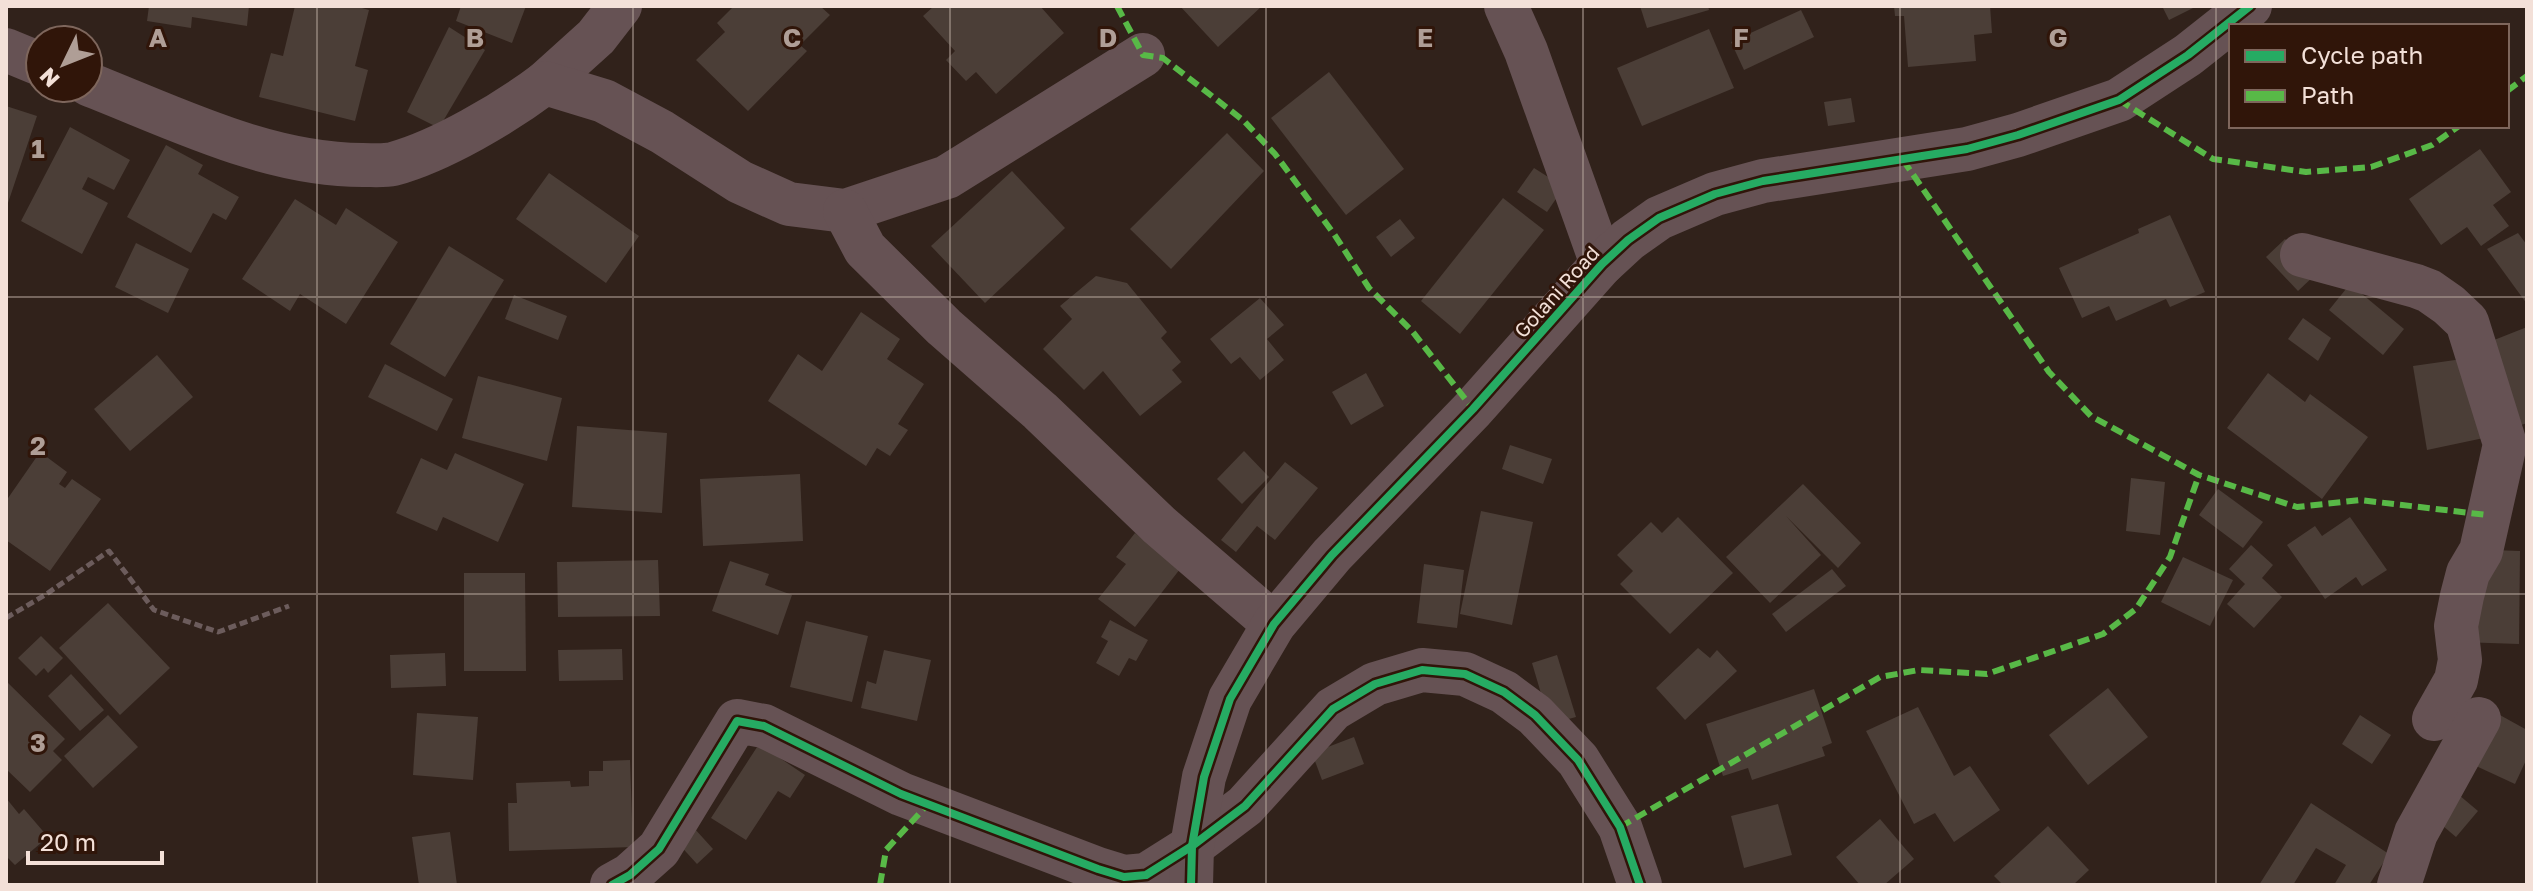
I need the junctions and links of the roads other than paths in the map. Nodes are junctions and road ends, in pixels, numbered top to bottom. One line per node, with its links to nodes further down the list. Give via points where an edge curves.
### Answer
1 (620, 6): 5 (street, via 596,37)
2 (1506, 6): 9 (street)
3 (2250, 6): 9 (street, Golani Road, via 2119,100 1967,149 1763,181 1715,194 1659,218)
4 (1143, 55): 7 (street, via 947,177)
5 (545, 83): 6 (street, via 507,111 391,165 338,165 268,152); 7 (street, via 604,101 740,182 789,204)
6 (104, 90)
7 (845, 211): 10 (street, via 865,249 944,327)
8 (2302, 255): 11 (street, via 2416,286 2449,305 2467,322 2505,444 2481,551 2462,596 2456,680)
9 (1602, 264): 10 (street, Golani Road)
10 (1274, 624): 13 (street, Golani Road, via 1230,699 1204,777)
11 (2434, 719)
12 (2479, 719): 16 (street, via 2416,833)
13 (1192, 866): 14 (street, via 1124,877 1098,869 901,794 764,726 737,721 659,849); 15 (street, via 1333,709 1375,684 1422,670 1465,674 1504,692 1535,715 1578,760 1620,827)
14 (612, 885)
15 (1640, 885)
16 (2399, 885)

